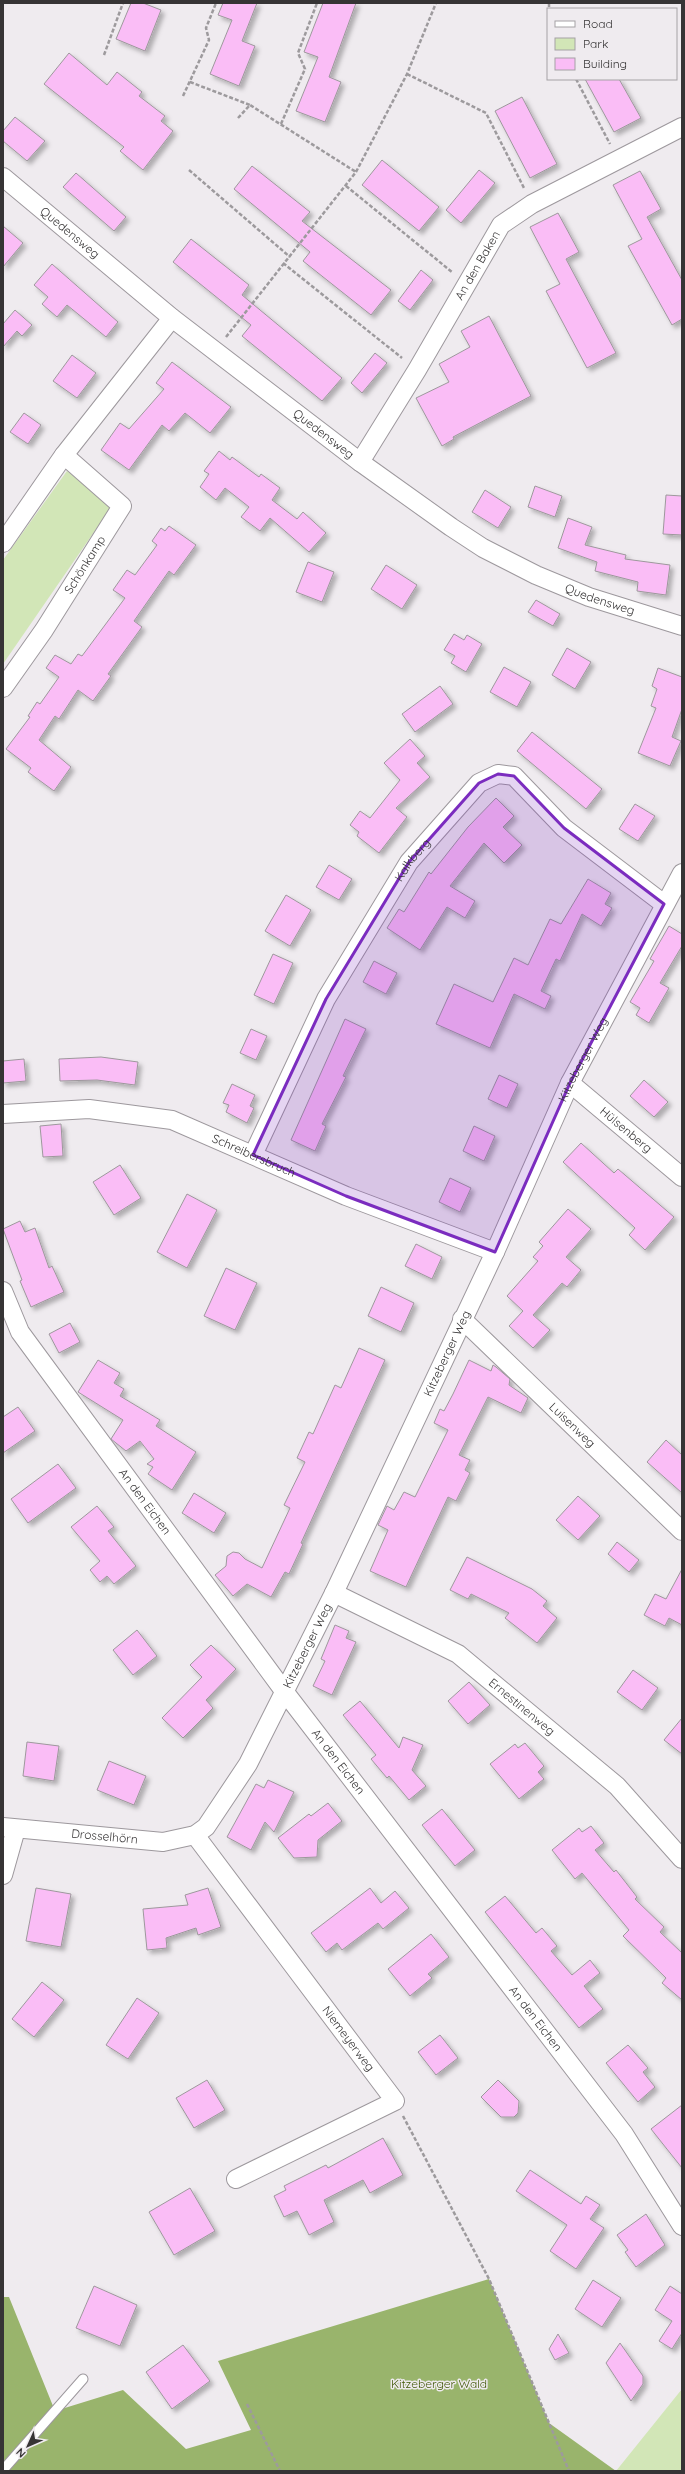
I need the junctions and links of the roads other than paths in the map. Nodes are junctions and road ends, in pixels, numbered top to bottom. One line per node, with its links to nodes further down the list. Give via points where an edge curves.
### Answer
1 (682, 127): 5 (street, An den Baken, via 532,204 501,226)
2 (3, 177): 3 (street, Quedensweg)
3 (172, 318): 4 (street); 5 (street, Quedensweg)
4 (64, 454): 6 (street); 8 (street, Schönkamp, via 122,506 44,630)
5 (360, 462): 7 (street, Quedensweg, via 451,527 510,562 589,597)
6 (3, 543)
7 (682, 626)
8 (3, 688)
9 (682, 873): 10 (street, Kitzeberger Weg)
10 (664, 904): 11 (street, Kitzeberger Weg); 13 (street, Kalkberg, via 564,828 514,776 498,774 479,783 409,862 330,992)
11 (570, 1083): 14 (street, Hülsenberg); 15 (street, Kitzeberger Weg)
12 (3, 1114): 13 (street, Schreibersbruch, via 89,1109 172,1120)
13 (253, 1155): 15 (street, Schreibersbruch, via 346,1196)
14 (682, 1177)
15 (495, 1252): 17 (street, Kitzeberger Weg)
16 (3, 1291): 20 (street, An den Eichen, via 20,1332)
17 (462, 1319): 18 (street, Luisenweg); 19 (street, Kitzeberger Weg)
18 (682, 1531)
19 (334, 1593): 20 (street, Kitzeberger Weg); 23 (street, Ernestinenweg, via 458,1654 617,1786)
20 (284, 1691): 22 (street, Kitzeberger Weg, via 248,1764); 26 (street, An den Eichen, via 624,2134)
21 (9, 1828): 22 (street, Drosselhörn, via 163,1842); 24 (street)
22 (199, 1832): 25 (street, Niemeyerweg, via 395,2101)
23 (682, 1859)
24 (3, 1875)
25 (236, 2179)
26 (682, 2226)
27 (83, 2379): 28 (lane)
28 (3, 2470)

